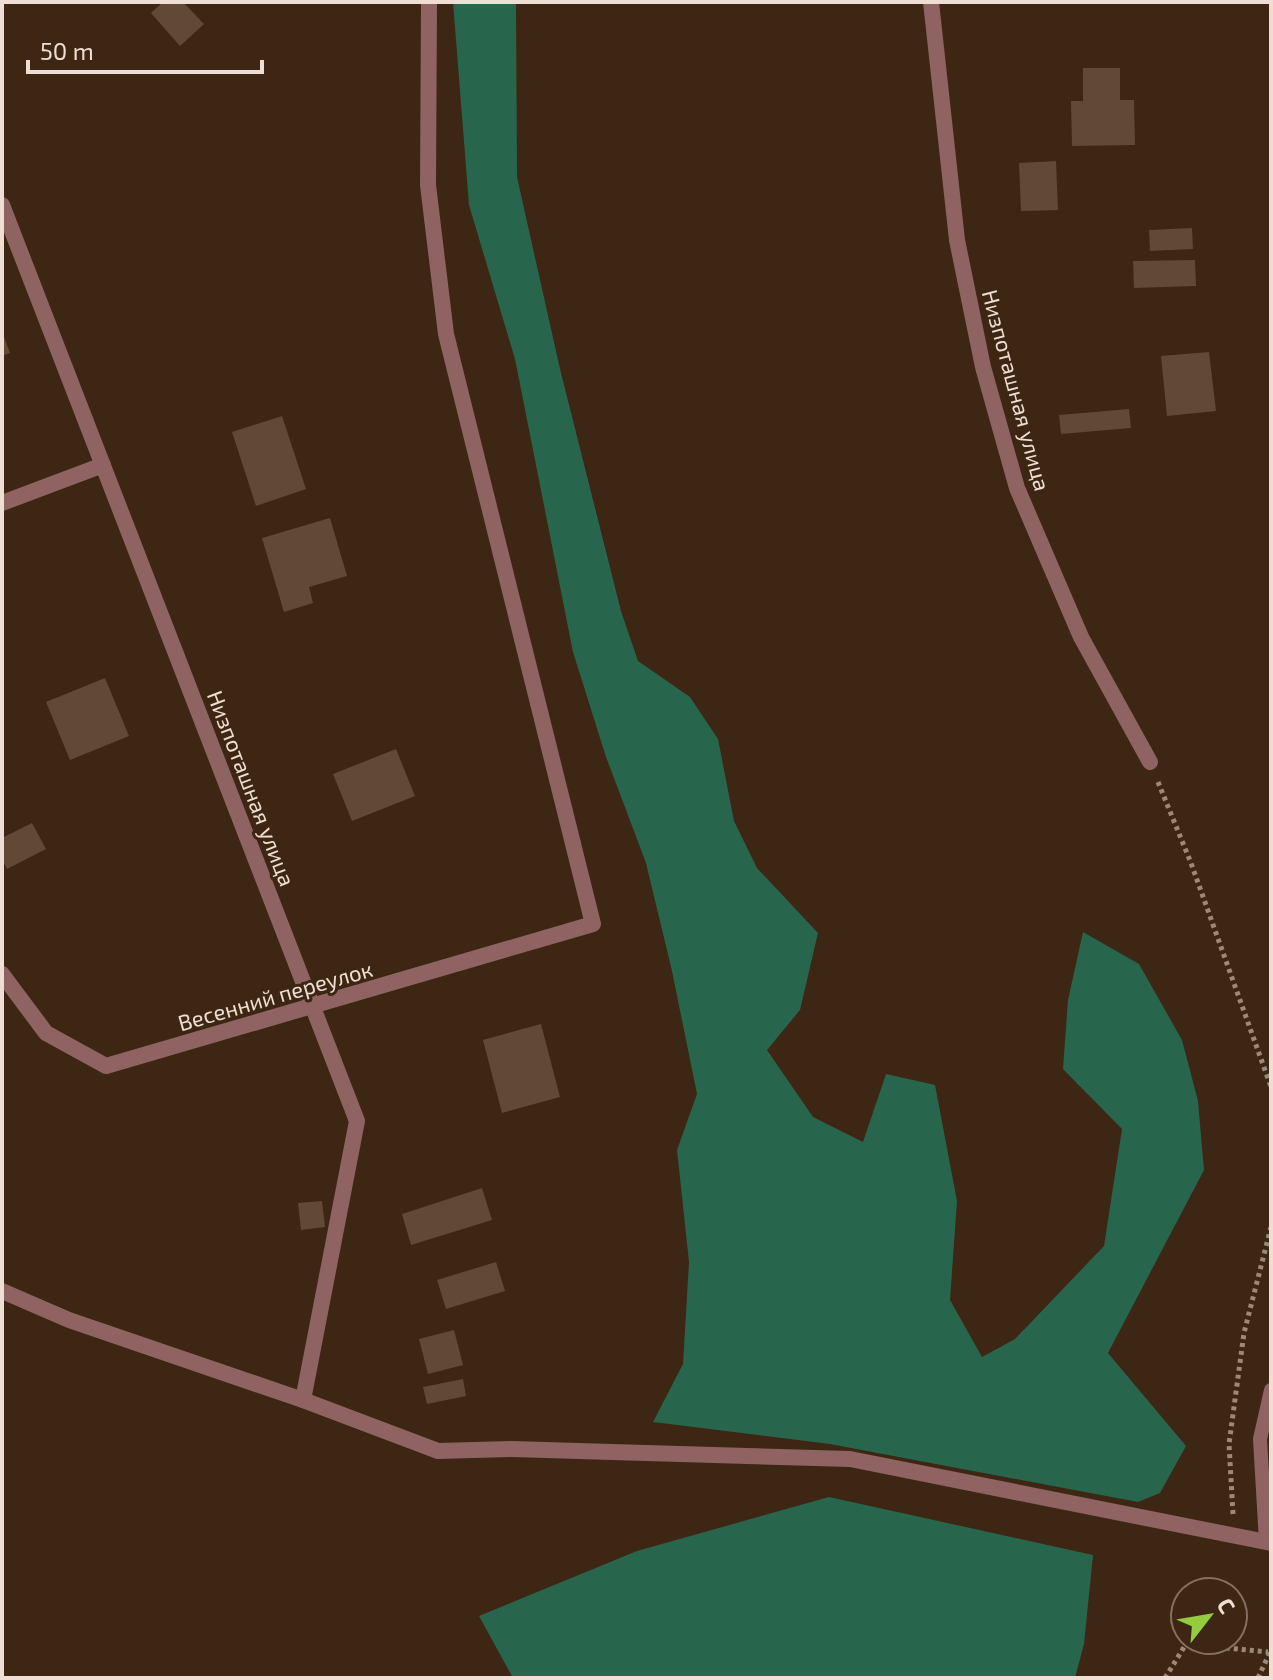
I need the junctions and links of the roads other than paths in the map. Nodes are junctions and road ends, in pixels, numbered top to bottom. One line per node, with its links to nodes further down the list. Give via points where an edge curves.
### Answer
1 (429, 2): 8 (street, Весенний переулок, via 428,185 446,334 593,924)
2 (931, 2): 6 (street, Низпоташная улица, via 957,240 983,367 1013,473 1081,637)
3 (2, 205): 4 (street, Низпоташная улица)
4 (103, 465): 5 (street); 8 (street, Низпоташная улица)
5 (2, 503)
6 (1150, 762)
7 (2, 974): 8 (street, Весенний переулок, via 46,1033 106,1066)
8 (313, 1007): 11 (street, Низпоташная улица, via 357,1121)
9 (2, 1291): 11 (street, via 69,1320)
10 (1271, 1390): 12 (lane, via 1260,1439)
11 (303, 1400): 12 (street, via 438,1451 850,1459)
12 (1269, 1542)

